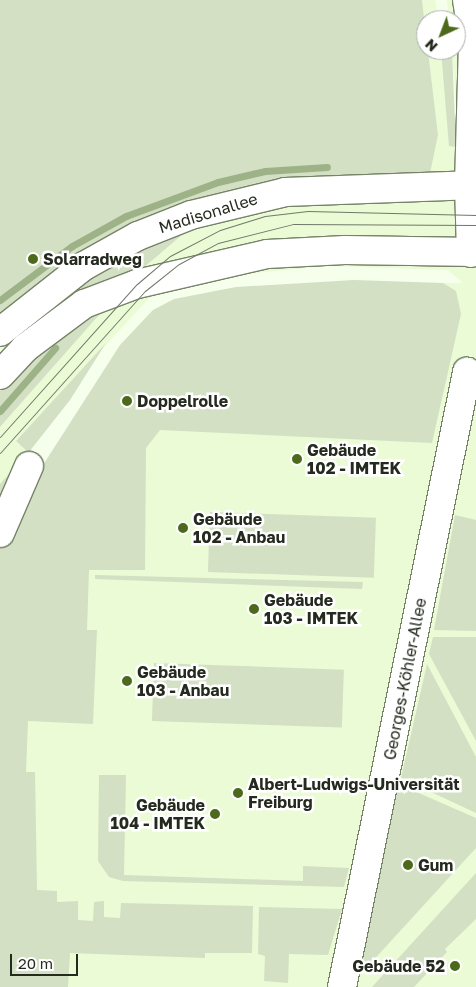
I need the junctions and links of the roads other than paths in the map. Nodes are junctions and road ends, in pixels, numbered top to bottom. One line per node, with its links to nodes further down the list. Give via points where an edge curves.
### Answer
1 (467, 0): 2 (main road)
2 (475, 51): 3 (main road)
3 (473, 185): 4 (main road); 5 (main road, Madisonallee, via 285,192 190,215 138,236 84,266)
4 (474, 253): 7 (main road, via 345,250 267,254 137,284 84,304 25,348)
5 (0, 332)
6 (467, 372): 10 (main road, Georges-Köhler-Allee, via 415,582 383,734 351,900)
7 (0, 375)
8 (29, 466): 9 (main road)
9 (0, 533)
10 (342, 987)

